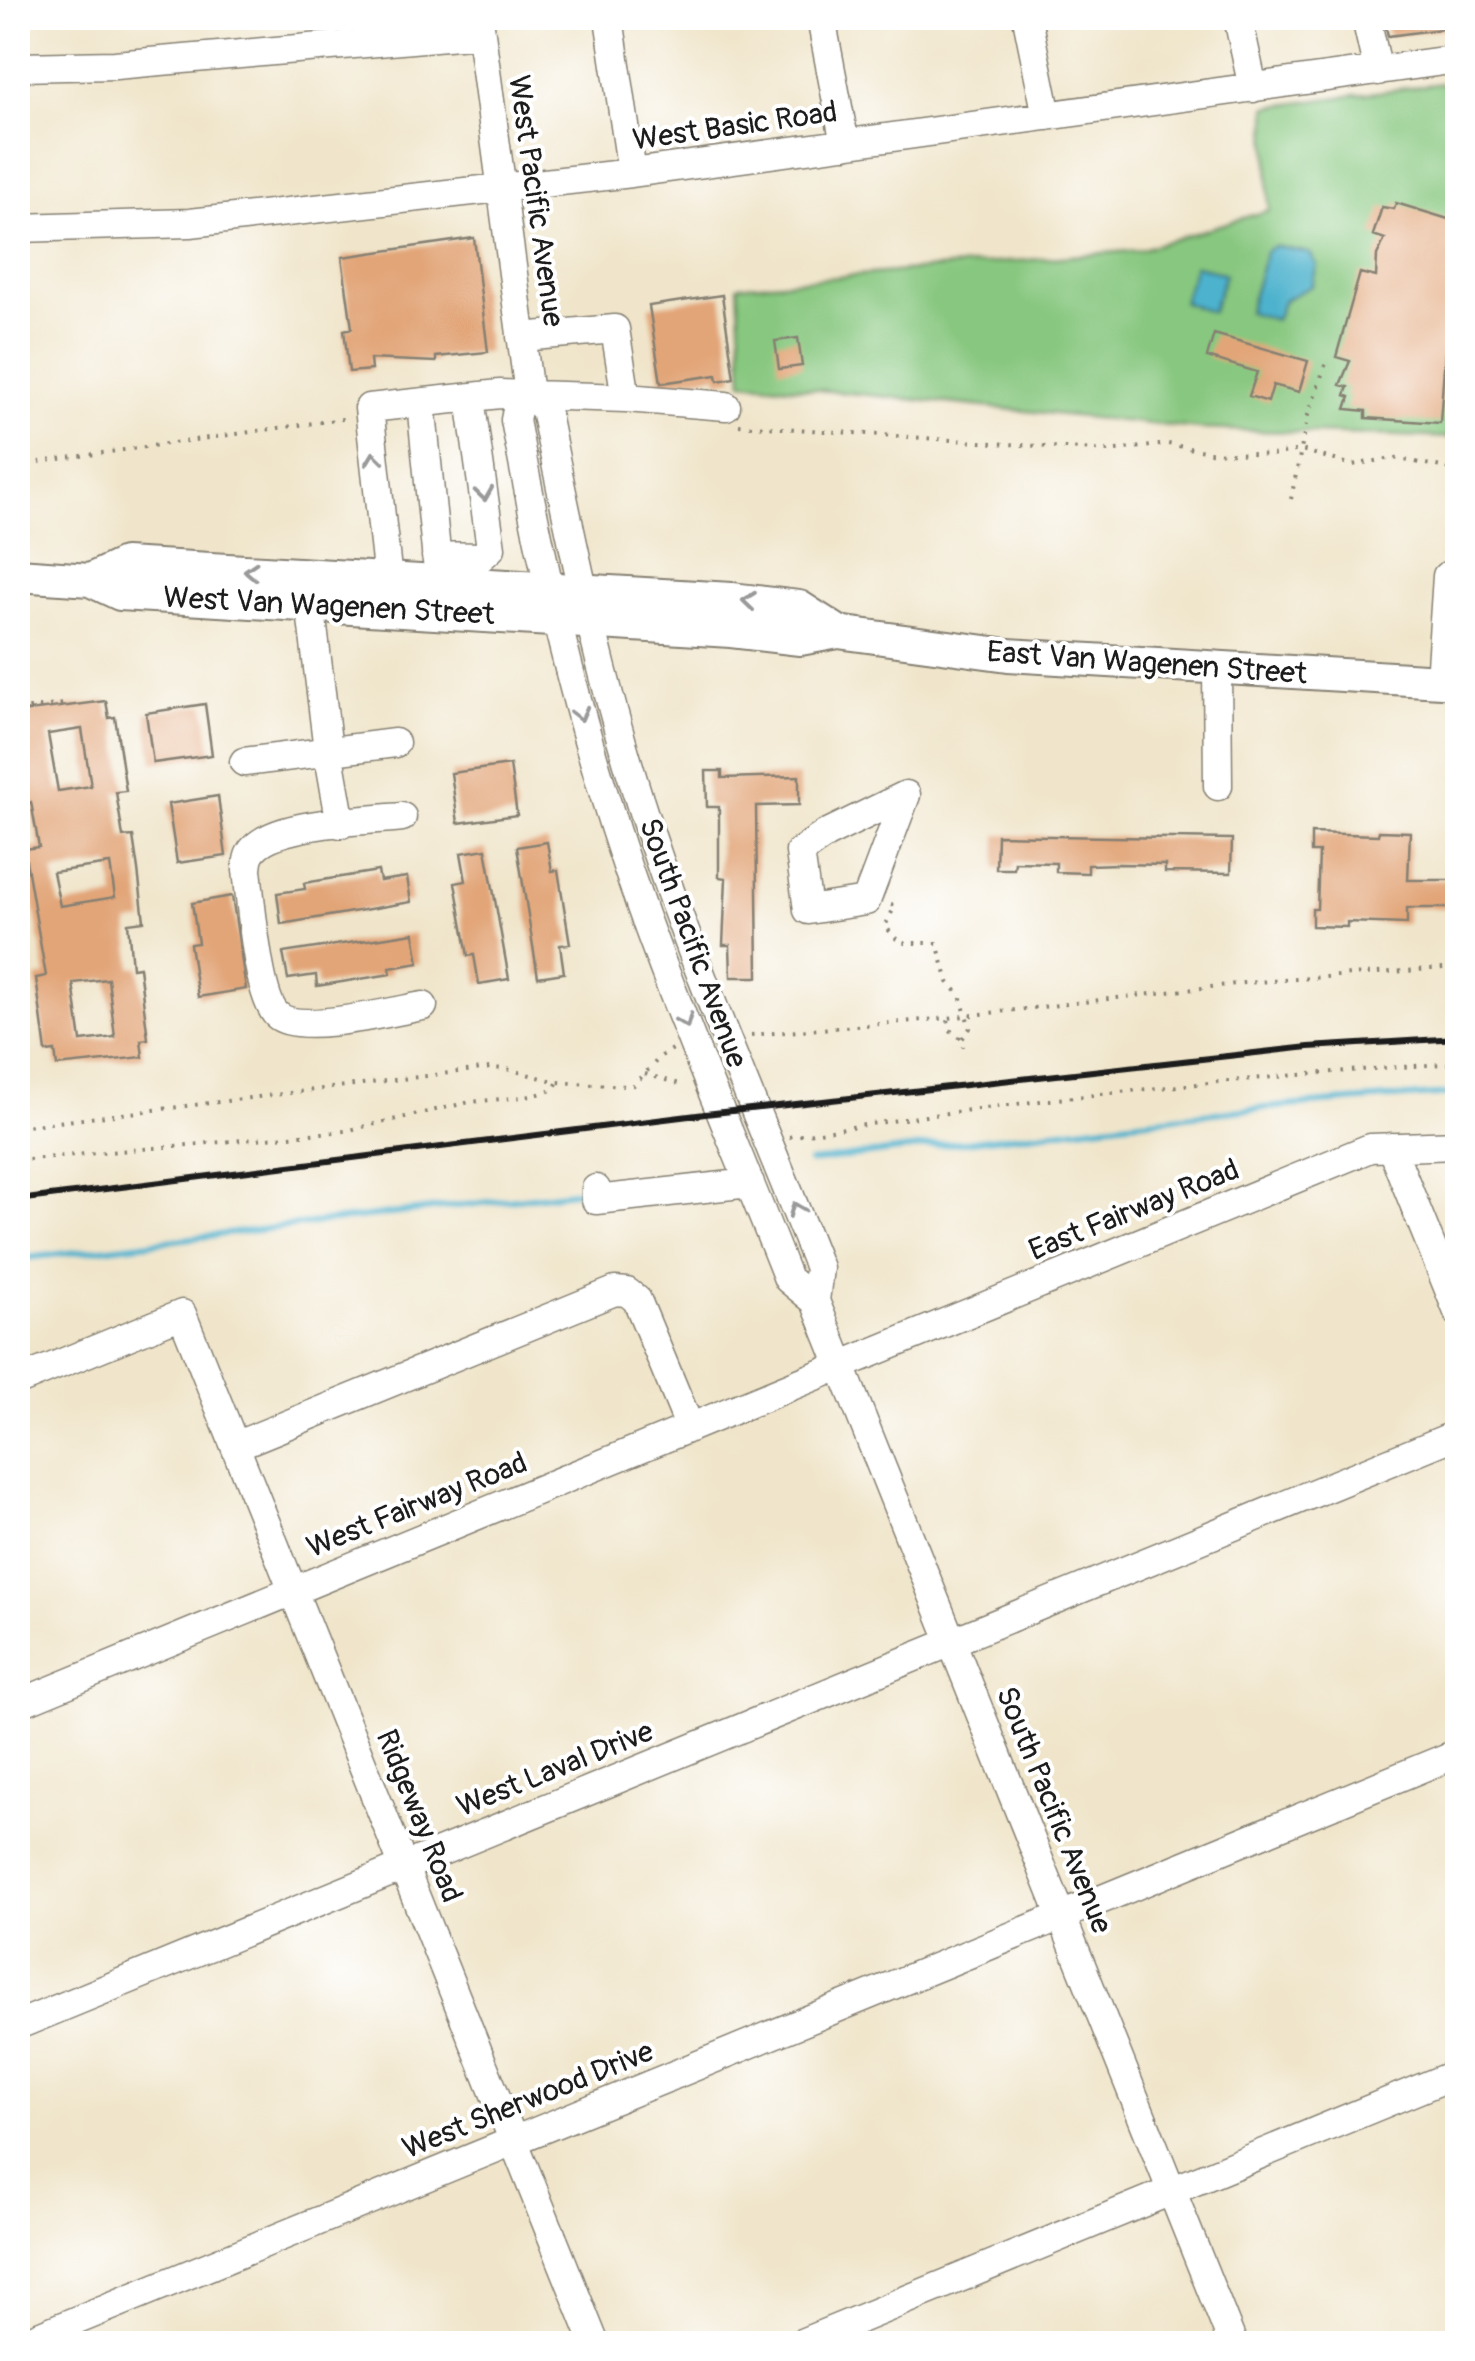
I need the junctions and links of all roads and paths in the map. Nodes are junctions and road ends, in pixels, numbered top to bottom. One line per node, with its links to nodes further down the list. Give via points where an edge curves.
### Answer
1 (609, 18): 13 (street)
2 (821, 18): 12 (street)
3 (1027, 18): 11 (street)
4 (1238, 18): 10 (street)
5 (1366, 18): 9 (street)
6 (480, 25): 8 (street, via 150,63); 14 (street, West Pacific Avenue)
7 (1458, 59): 9 (street, West Basic Road)
8 (18, 67)
9 (1378, 71): 10 (street, West Basic Road)
10 (1253, 88): 11 (street, West Basic Road)
11 (1047, 116): 12 (street, West Basic Road)
12 (844, 144): 13 (street, West Basic Road)
13 (632, 173): 14 (street, West Basic Road)
14 (501, 187): 15 (street, West Basic Road, via 190,223); 16 (street, West Pacific Avenue)
15 (18, 228)
16 (521, 337): 18 (street, West Pacific Avenue); 20 (street, via 615,328)
17 (1326, 360): 24 (path)
18 (529, 394): 19 (street); 20 (street); 33 (street, West Pacific Avenue, via 545,409)
19 (470, 398): 21 (street); 28 (street, one-way to 28, via 490,548)
20 (626, 398): 23 (street)
21 (421, 402): 22 (street); 28 (street)
22 (369, 411): 25 (path); 31 (street, one-way to 22)
23 (732, 415): 24 (path, via 1108,451 1168,444 1271,455)
24 (1301, 450): 26 (path, via 1352,464 1393,458); 27 (path)
25 (18, 466)
26 (1458, 470)
27 (1291, 499)
28 (438, 569): 31 (main road, West Van Wagenen Street); 33 (main road, West Van Wagenen Street)
29 (18, 576): 32 (main road, West Van Wagenen Street, via 90,580 120,594)
30 (1447, 576): 35 (street)
31 (388, 580): 32 (main road, West Van Wagenen Street)
32 (308, 590): 33 (main road, West Van Wagenen Street); 39 (street)
33 (567, 605): 34 (main road, East Van Wagenen Street, via 799,606 838,632 1008,655); 59 (street, South Pacific Avenue, one-way to 59, via 596,769 640,903); 61 (street, South Pacific Avenue, one-way to 33, via 819,1268 676,908)
34 (1217, 668): 35 (main road, East Van Wagenen Street); 41 (street)
35 (1449, 682)
36 (64, 704): 37 (path)
37 (18, 710)
38 (394, 743): 39 (street)
39 (328, 750): 40 (street); 43 (street)
40 (244, 762)
41 (1218, 786)
42 (402, 816): 43 (street)
43 (340, 824): 45 (street, via 286,830 249,856 269,1003 277,1015 305,1024)
44 (866, 901): 44 (street, via 892,830 906,795 800,852 808,910); 47 (path, via 895,906 885,926 900,943 937,944 968,1016)
45 (423, 1006)
46 (948, 1018): 47 (path)
47 (962, 1039): 48 (path)
48 (963, 1047)
49 (1458, 1063): 55 (path, via 1142,1089)
50 (644, 1074): 54 (path)
51 (603, 1075): 53 (path)
52 (558, 1082): 58 (path, via 532,1096 470,1102 346,1131)
53 (604, 1084)
54 (695, 1090)
55 (785, 1138)
56 (1458, 1145): 57 (street, East Fairway Road)
57 (1391, 1147): 62 (street); 63 (street, East Fairway Road, via 1370,1148)
58 (18, 1160)
59 (750, 1182): 60 (street, via 596,1200); 61 (street, South Pacific Avenue, via 788,1279)
60 (596, 1190)
61 (816, 1302): 63 (street, South Pacific Avenue)
62 (1458, 1312)
63 (841, 1366): 65 (street, West Fairway Road); 69 (street, South Pacific Avenue)
64 (18, 1381): 67 (street, Ridgeway Road, via 182,1314)
65 (690, 1428): 67 (street, via 642,1308 615,1290); 68 (street, West Fairway Road)
66 (1458, 1434): 69 (street, West Laval Drive)
67 (235, 1446): 68 (street, Ridgeway Road)
68 (294, 1592): 70 (street, West Fairway Road); 72 (street, Ridgeway Road)
69 (951, 1641): 72 (street, West Laval Drive); 73 (street, South Pacific Avenue)
70 (18, 1704)
71 (1458, 1753): 73 (street, West Sherwood Drive)
72 (404, 1866): 74 (street, West Laval Drive); 76 (street, Ridgeway Road)
73 (1062, 1916): 76 (street, West Sherwood Drive); 77 (street, South Pacific Avenue)
74 (18, 2024)
75 (1458, 2073): 77 (street)
76 (514, 2140): 78 (street, West Sherwood Drive); 79 (street, Ridgeway Road)
77 (1172, 2191): 80 (street); 81 (street, South Pacific Avenue)
78 (19, 2344)
79 (596, 2344)
80 (800, 2344)
81 (1233, 2344)

